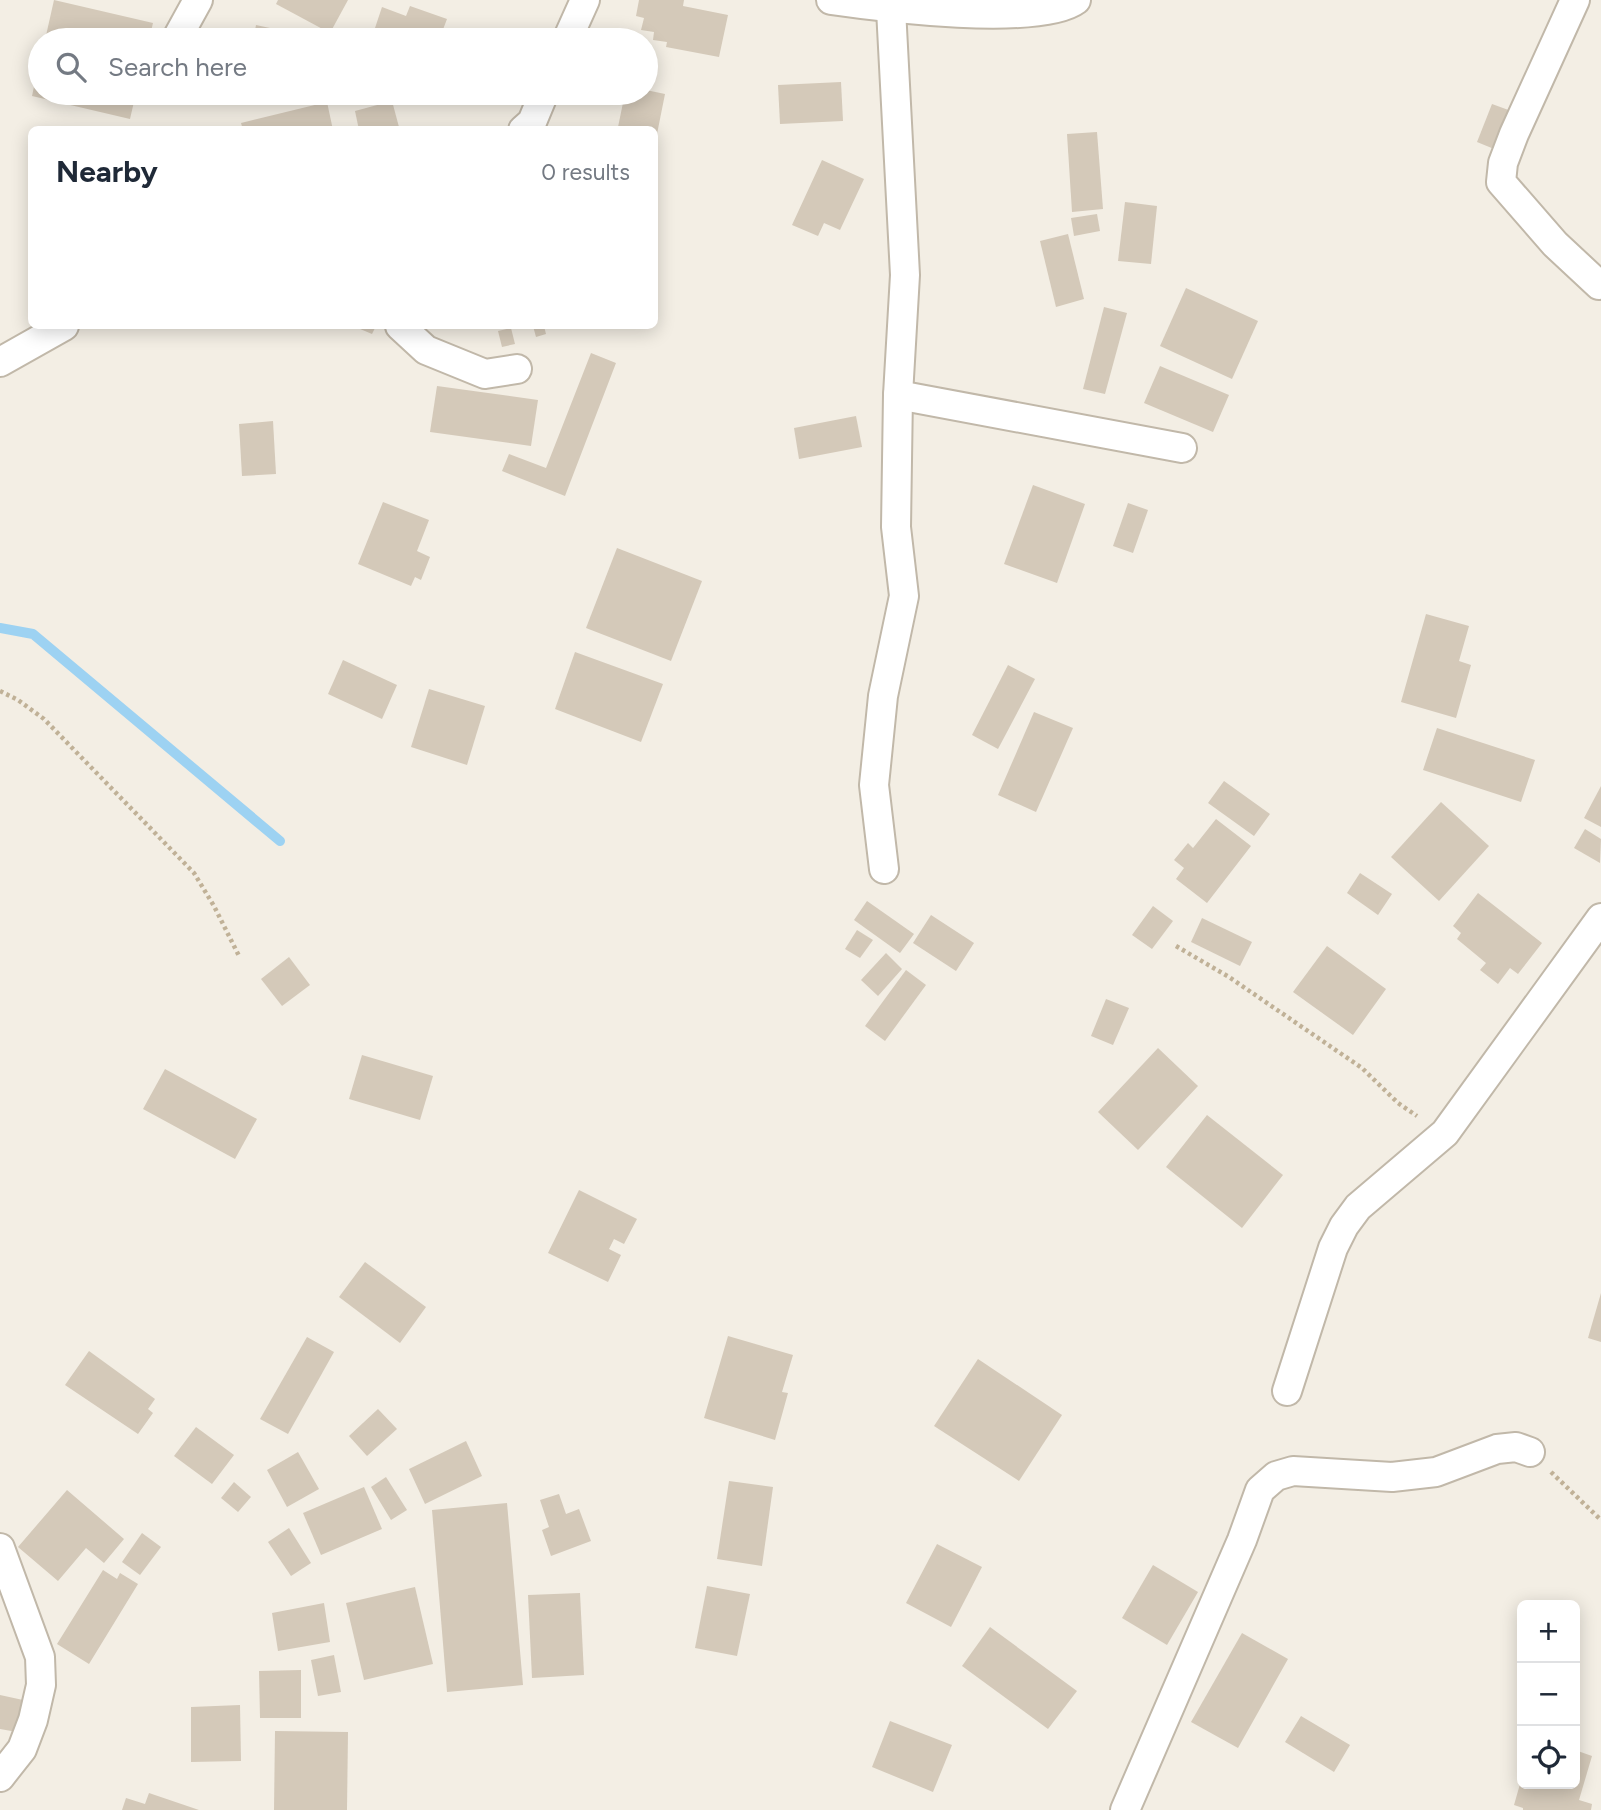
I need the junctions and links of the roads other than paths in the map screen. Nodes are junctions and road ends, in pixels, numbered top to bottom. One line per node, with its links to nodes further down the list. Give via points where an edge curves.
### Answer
1 (198, 0): 7 (street)
2 (585, 0): 8 (street)
3 (831, 0): 6 (street)
4 (1076, 0): 6 (street, via 1032,14)
5 (1576, 0): 11 (street, via 1514,134 1500,182)
6 (891, 9): 16 (street, via 905,275)
7 (183, 28)
8 (572, 28)
9 (539, 105): 10 (street)
10 (528, 126)
11 (1599, 285)
12 (59, 329): 14 (street)
13 (403, 329): 15 (street, via 426,350 485,374)
14 (0, 362)
15 (517, 369)
16 (898, 395): 17 (street); 18 (street, via 896,527 904,596 883,696 874,785)
17 (1181, 449)
18 (884, 869)
19 (1601, 918): 20 (street, via 1445,1133 1358,1207 1344,1226)
20 (1287, 1391)
21 (1530, 1452): 24 (street, via 1516,1447 1497,1449 1436,1472 1392,1477 1293,1471 1276,1476 1260,1490)
22 (0, 1548): 23 (street, via 40,1657 41,1685 22,1749)
23 (0, 1777)
24 (1125, 1810)

